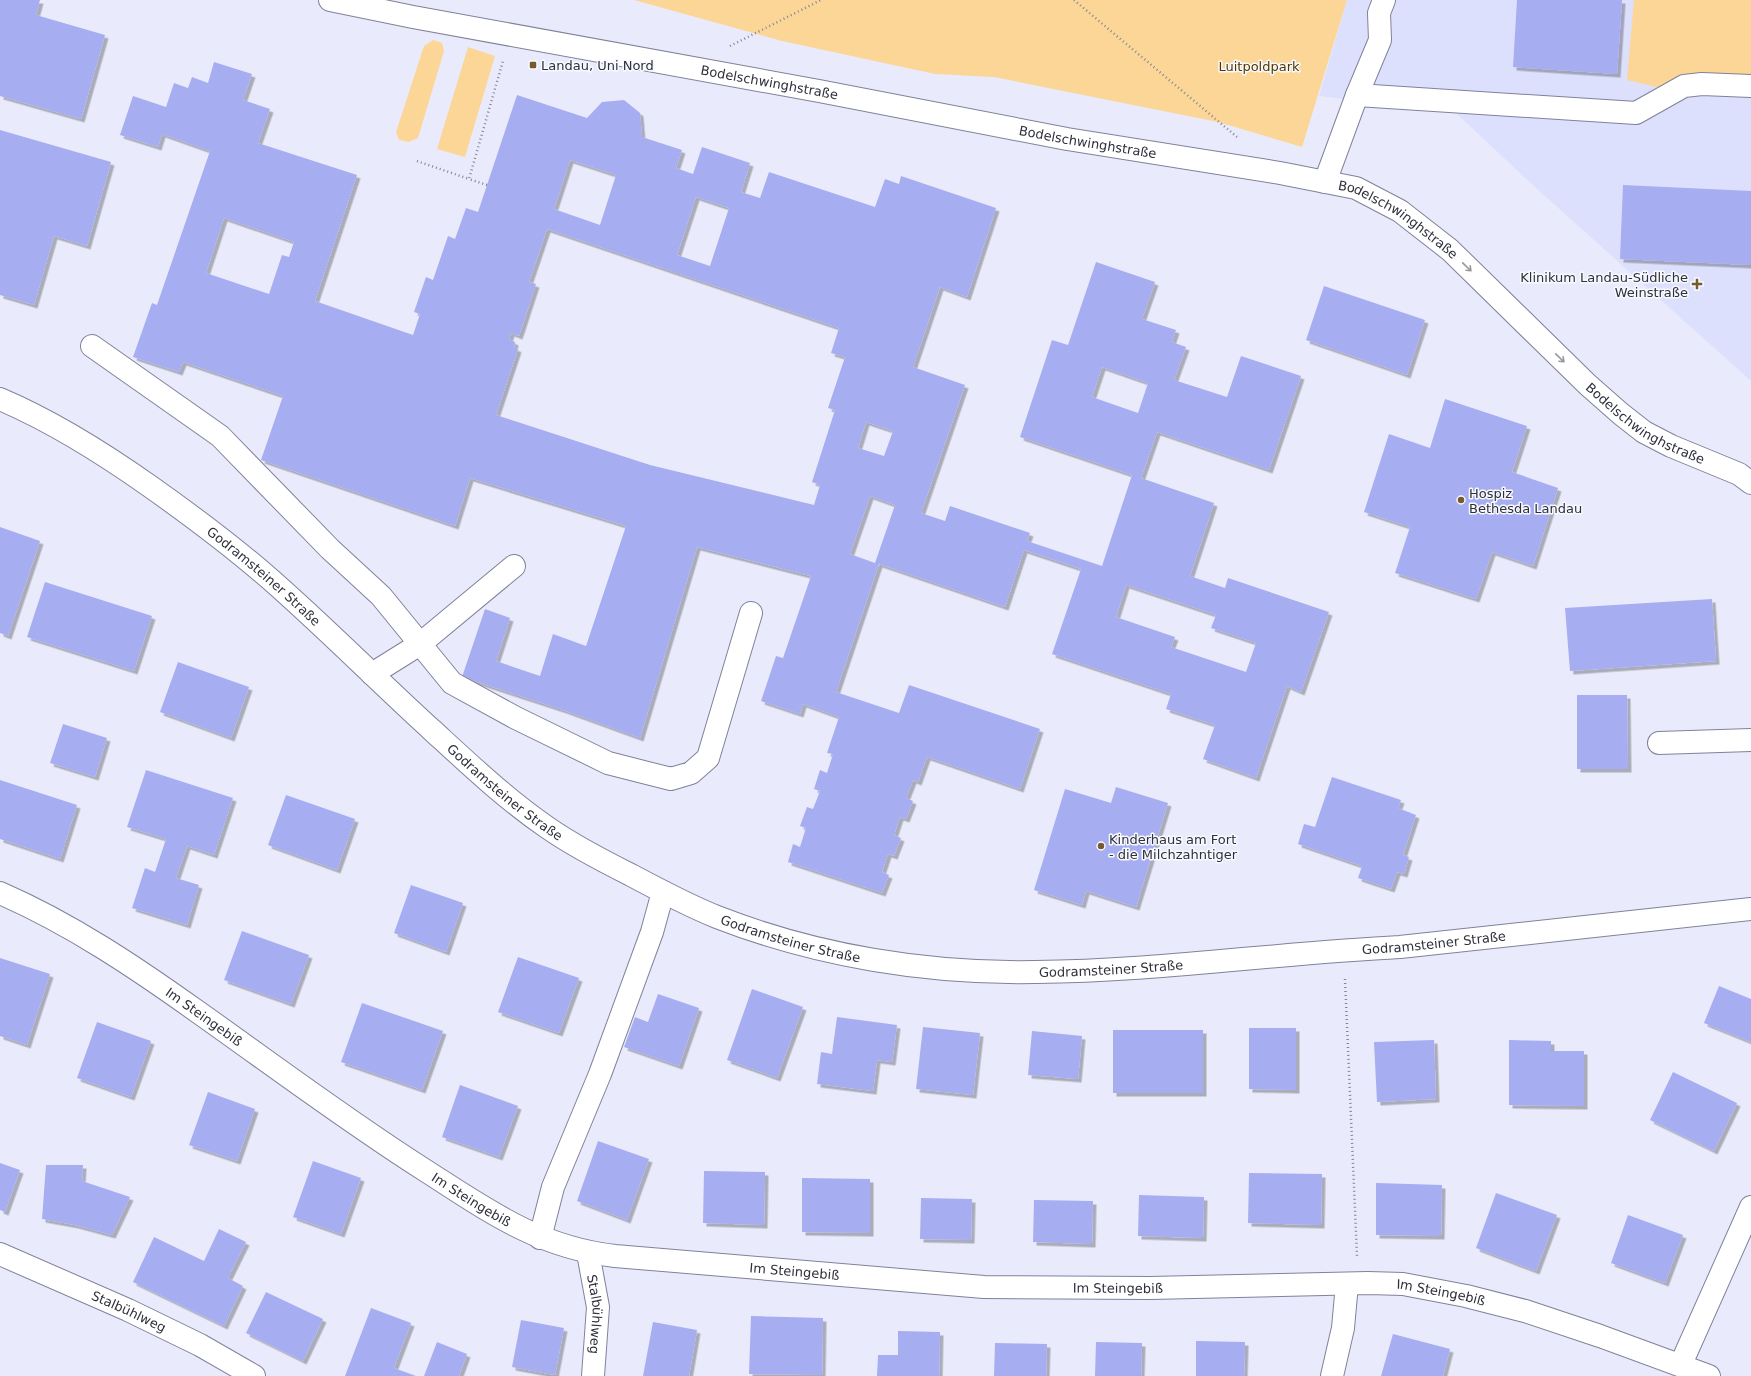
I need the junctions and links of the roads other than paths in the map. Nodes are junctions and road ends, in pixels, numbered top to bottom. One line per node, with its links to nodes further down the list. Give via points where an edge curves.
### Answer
1 (330, 0): 5 (street, Bodelschwinghstraße, via 1075,140)
2 (1384, 0): 4 (street, via 1379,12 1380,40)
3 (1751, 86): 4 (street, via 1684,86 1636,113)
4 (1357, 95): 5 (street)
5 (1325, 182): 8 (street, Bodelschwinghstraße, one-way to 8, via 1356,188 1400,211 1450,250 1588,385 1644,432 1739,474)
6 (92, 346): 11 (street, via 220,436 330,549 381,596)
7 (0, 400): 12 (street, Godramsteiner Straße, via 58,427 94,448 198,520 268,578)
8 (1751, 483)
9 (514, 566): 11 (street)
10 (751, 613): 11 (street, via 708,758 691,773 670,779 608,763 516,718 452,683)
11 (420, 644): 12 (street)
12 (372, 674): 15 (street, Godramsteiner Straße, via 516,805 550,830)
13 (1751, 740): 14 (street)
14 (1659, 743)
15 (663, 892): 17 (street, Godramsteiner Straße, via 715,916 766,934 861,957 946,970 1028,972 1093,970 1400,947); 19 (street, via 652,932 600,1074 553,1187)
16 (0, 893): 19 (street, Im Steingebiß, via 80,933 122,959 387,1146 503,1219)
17 (1751, 909)
18 (1751, 1207): 23 (street)
19 (540, 1238): 20 (street, Im Steingebiß)
20 (588, 1253): 22 (street, Im Steingebiß, via 984,1287 1150,1288); 25 (street, Stalbühlweg, via 598,1307)
21 (0, 1254): 24 (street, Stalbühlweg, via 128,1310 200,1345)
22 (1347, 1284): 23 (street, Im Steingebiß, via 1404,1284 1466,1296 1554,1320); 26 (street, via 1343,1328)
23 (1681, 1364): 27 (street, Im Steingebiß)
24 (254, 1376)
25 (593, 1376)
26 (1332, 1376)
27 (1709, 1376)

